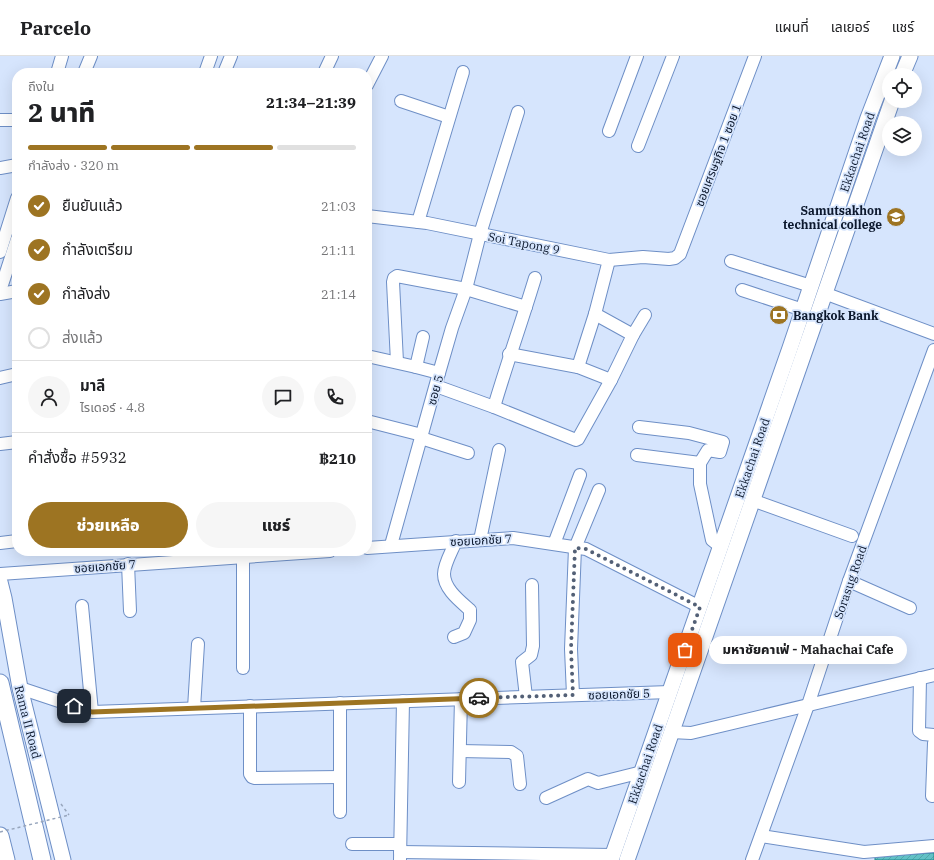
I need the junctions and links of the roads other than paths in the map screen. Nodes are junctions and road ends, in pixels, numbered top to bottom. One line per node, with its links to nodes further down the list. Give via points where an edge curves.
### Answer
1 (62, 56): 12 (street)
2 (91, 56): 13 (street)
3 (211, 56): 14 (street)
4 (231, 56): 15 (street)
5 (332, 56): 16 (street)
6 (382, 56): 19 (street)
7 (637, 56): 26 (street)
8 (673, 56): 27 (street)
9 (755, 56): 36 (street, ซอยเศรษฐกิจ 1 ซอย 1)
10 (892, 56): 41 (main road, Ekkachai Road, via 868,118)
11 (910, 56): 17 (main road)
12 (58, 68)
13 (86, 68)
14 (207, 68)
15 (226, 68)
16 (326, 68)
17 (905, 68)
18 (463, 72): 23 (street)
19 (372, 75)
20 (401, 101): 23 (street)
21 (889, 108): 41 (main road, Ekkachai Road)
22 (518, 112): 33 (street, ซอย 5)
23 (449, 116): 32 (street)
24 (0, 120): 25 (street)
25 (12, 120)
26 (608, 131)
27 (638, 146)
28 (12, 166): 29 (street)
29 (0, 168)
30 (12, 214): 34 (street)
31 (372, 217): 32 (street, Soi Tapong 9)
32 (418, 222): 33 (street, Soi Tapong 9)
33 (480, 234): 37 (street, Soi Tapong 9); 40 (street, ซอย 5)
34 (0, 252)
35 (12, 254): 43 (street)
36 (680, 254): 37 (street, Soi Tapong 9, via 669,259 643,257)
37 (608, 260): 48 (street)
38 (731, 261): 41 (street)
39 (535, 278): 46 (street)
40 (466, 289): 46 (street); 56 (street, via 397,276 394,278); 59 (street, ซอย 5)
41 (818, 289): 47 (main road, Ekkachai Road); 50 (street); 76 (main road, Ekkachai Road)
42 (742, 290): 47 (street)
43 (0, 291)
44 (12, 292): 45 (street)
45 (0, 294)
46 (526, 307): 54 (street)
47 (803, 310): 85 (main road, Ekkachai Road)
48 (595, 314): 51 (street); 58 (street)
49 (644, 315): 51 (street)
50 (934, 334)
51 (633, 335): 62 (street)
52 (423, 337): 57 (street)
53 (934, 350): 91 (street, Sorasug Road)
54 (509, 354): 58 (street); 64 (street)
55 (372, 357): 56 (street)
56 (397, 362): 57 (street)
57 (416, 367): 59 (street)
58 (578, 367): 62 (street)
59 (439, 373): 63 (street, ซอย 5)
60 (12, 375): 61 (street)
61 (0, 378)
62 (611, 380): 64 (street, via 576,440)
63 (436, 386): 64 (street); 67 (street, ซอย 5)
64 (494, 407)
65 (372, 422): 67 (street)
66 (640, 427): 73 (street, via 689,433 723,442 720,452 708,450)
67 (422, 437): 71 (street); 83 (street, ซอย 5)
68 (12, 443): 69 (street)
69 (0, 444)
70 (499, 450): 78 (street)
71 (468, 453)
72 (637, 455): 73 (street)
73 (700, 462): 85 (street, via 700,484 712,540)
74 (580, 475): 82 (street)
75 (599, 490): 86 (street)
76 (752, 500): 77 (street); 115 (main road, Ekkachai Road)
77 (852, 536)
78 (480, 540): 79 (street, ซอยเอกชัย 7); 82 (street, ซอยเอกชัย 7, via 513,538)
79 (456, 541): 83 (street, ซอยเอกชัย 7); 98 (street, via 444,574 447,587 470,610 470,620 464,633)
80 (12, 542): 81 (street)
81 (0, 543)
82 (554, 544): 86 (street, ซอยเอกชัย 7)
83 (391, 545): 84 (street, ซอยเอกชัย 7)
84 (372, 547)
85 (721, 547): 95 (main road, Ekkachai Road)
86 (575, 548): 95 (street, ซอยเอกชัย 7, via 586,549); 106 (street, via 571,649)
87 (258, 556): 88 (street, ซอยเอกชัย 7)
88 (243, 557): 89 (street, ซอยเอกชัย 7); 100 (street)
89 (128, 564): 90 (street, ซอยเอกชัย 7); 97 (street)
90 (0, 574)
91 (849, 581): 96 (street); 111 (street, Sorasug Road)
92 (0, 582): 104 (main road, Rama II Road)
93 (532, 584): 107 (street, via 533,646 531,655 522,662)
94 (82, 606): 114 (street)
95 (700, 607): 105 (main road, Ekkachai Road)
96 (910, 608)
97 (130, 611)
98 (454, 637)
99 (198, 644): 113 (street)
100 (243, 668)
101 (934, 675): 102 (street)
102 (920, 678): 111 (street); 116 (street, via 919,731)
103 (0, 683): 133 (highway, Rama II Road)
104 (20, 688): 114 (street, ซอยเอกชัย 5); 134 (main road, Rama II Road)
105 (670, 692): 106 (street, ซอยเอกชัย 5); 119 (main road, Ekkachai Road)
106 (573, 695): 107 (street, ซอยเอกชัย 5)
107 (526, 697): 108 (street, ซอยเอกชัย 5)
108 (461, 699): 109 (street, ซอยเอกชัย 5); 118 (street)
109 (403, 701): 110 (street, ซอยเอกชัย 5); 130 (street)
110 (340, 703): 112 (street, ซอยเอกชัย 5); 120 (street)
111 (808, 705): 115 (street, via 691,733); 127 (street, Sorasug Road)
112 (250, 706): 113 (street, ซอยเอกชัย 5); 120 (street, via 252,777)
113 (194, 708): 114 (street, ซอยเอกชัย 5)
114 (92, 712)
115 (671, 732): 131 (main road, Ekkachai Road)
116 (934, 736)
117 (934, 743): 123 (street)
118 (460, 751): 121 (street); 122 (street, via 511,752 517,756)
119 (642, 772): 124 (street, via 598,783 588,779); 131 (main road, Ekkachai Road)
120 (340, 777): 125 (street)
121 (460, 782)
122 (520, 784)
123 (932, 796)
124 (546, 798)
125 (340, 812)
126 (0, 836): 132 (highway)
127 (761, 836): 129 (street, via 864,852); 135 (street, Sorasug Road)
128 (352, 844): 130 (street)
129 (934, 846)
130 (400, 852): 131 (street)
131 (620, 859)
132 (6, 860)
133 (42, 860)
134 (63, 860)
135 (752, 860)

